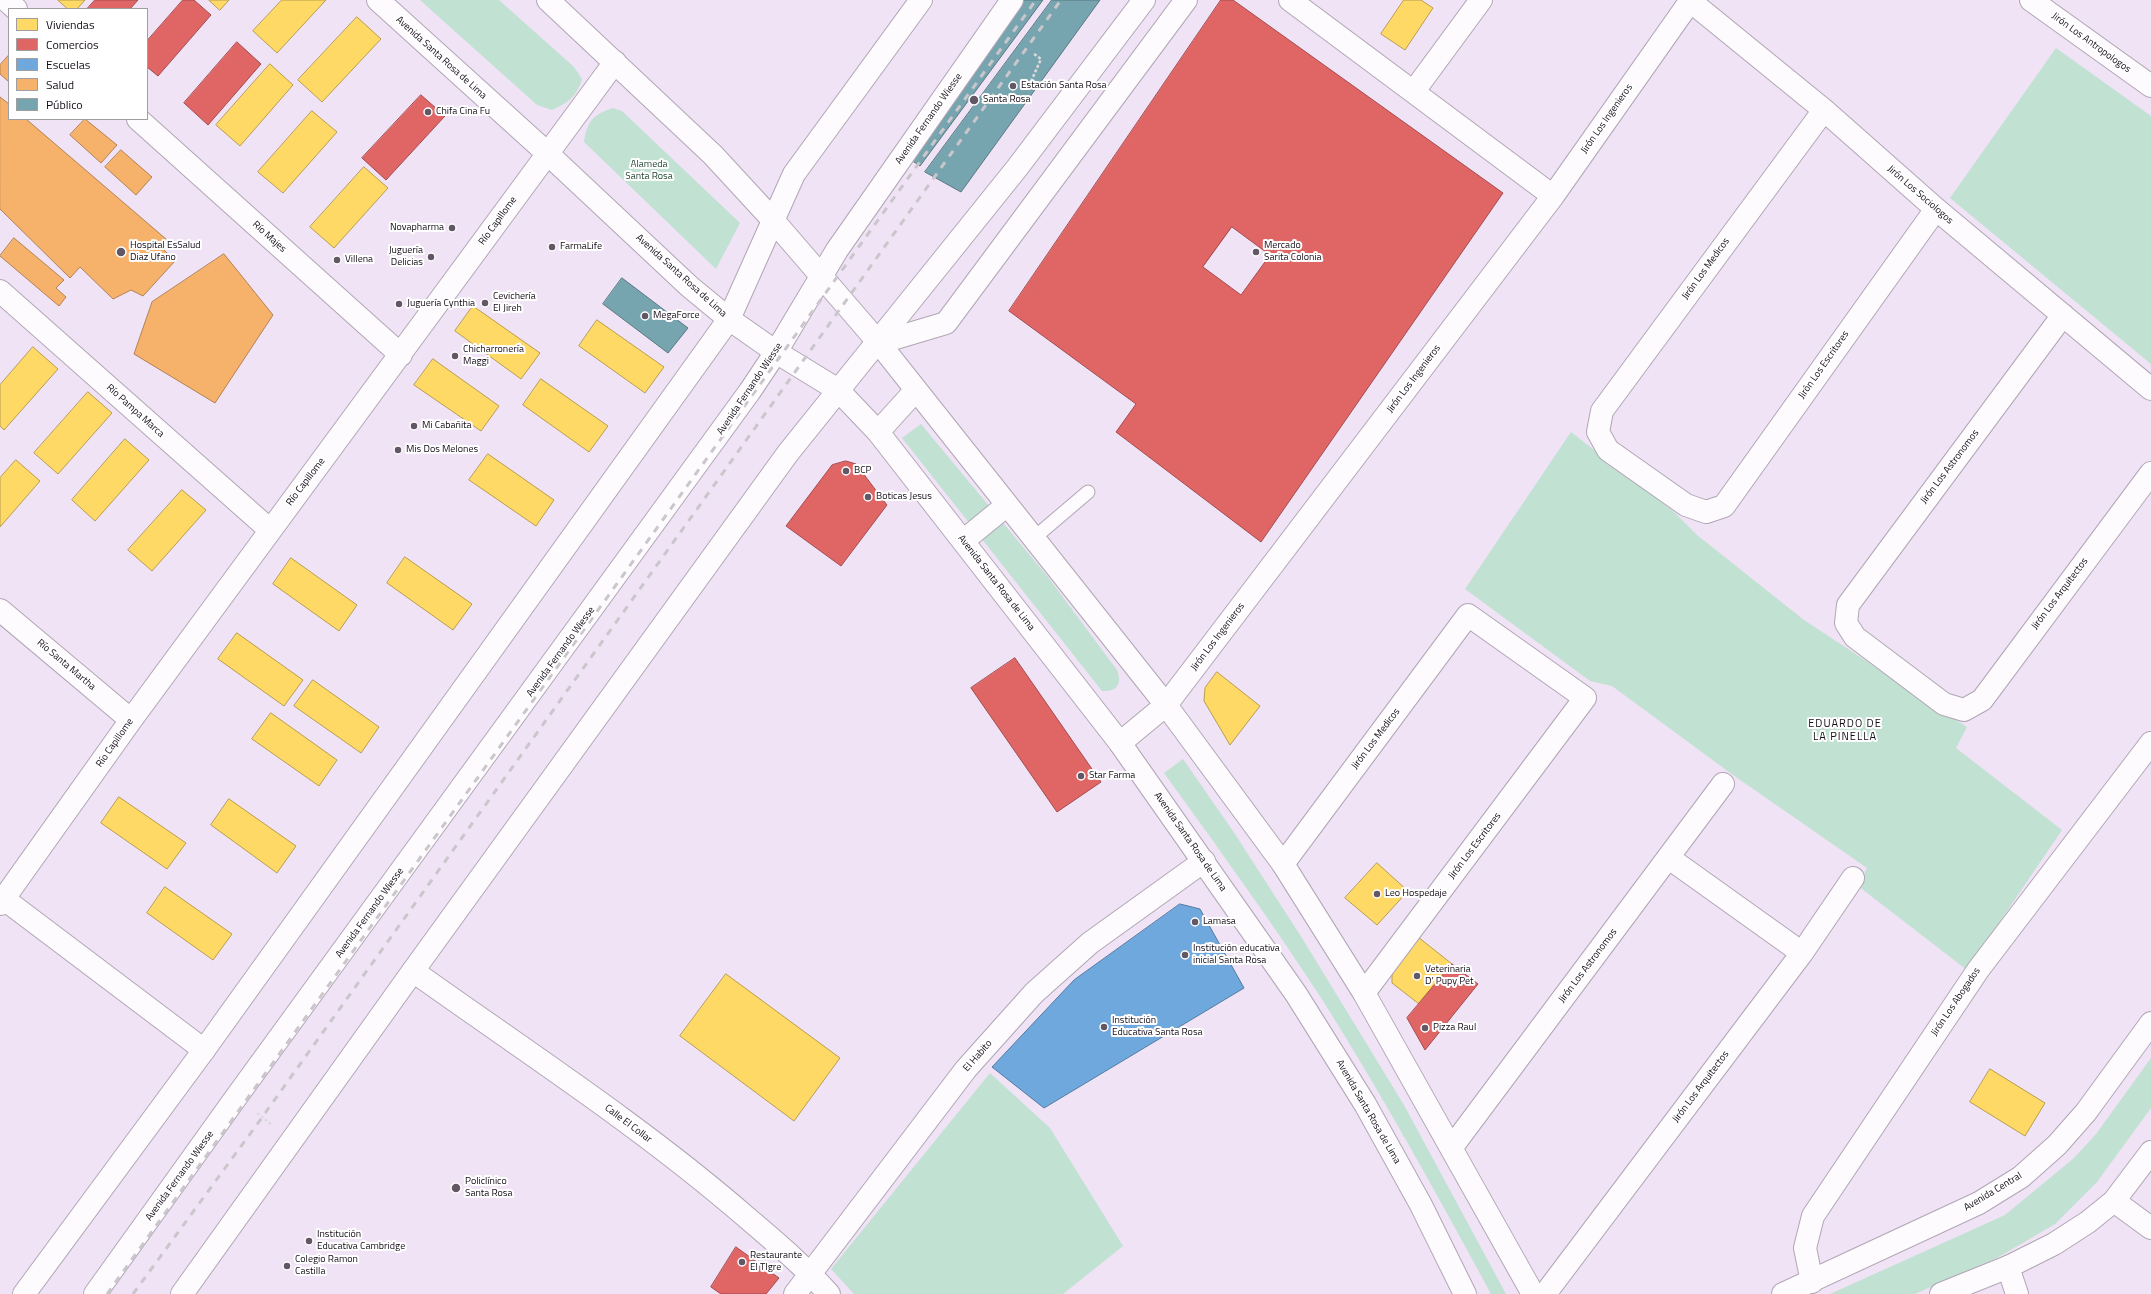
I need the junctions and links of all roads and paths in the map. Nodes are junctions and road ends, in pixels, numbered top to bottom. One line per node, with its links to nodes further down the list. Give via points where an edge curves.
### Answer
1 (6, 0): 12 (street)
2 (378, 0): 20 (street, Avenida Santa Rosa de Lima)
3 (548, 0): 14 (street)
4 (1012, 0): 24 (street, Avenida Fernando Wiesse)
5 (1144, 0): 28 (street, via 1017,168)
6 (1186, 0): 28 (street, via 946,323)
7 (1290, 0): 17 (street)
8 (1481, 0): 17 (street)
9 (1690, 0): 18 (street, Jirón Los Sociologos); 21 (street, Jirón Los Ingenieros)
10 (2031, 0): 16 (street, Jirón Los Antropologos)
11 (915, 2): 23 (street, via 794,174)
12 (15, 8)
13 (1034, 54): 15 (path, via 1040,59)
14 (615, 62): 20 (street, Río Capillome); 23 (street, via 713,155)
15 (1029, 86)
16 (2151, 86)
17 (1414, 91): 21 (street)
18 (1824, 110): 22 (street, Jirón Los Sociologos); 38 (street, Jirón Los Medicos, via 1602,411 1598,432 1608,450 1686,505)
19 (139, 120): 30 (street, Río Majes)
20 (547, 153): 27 (street, Avenida Santa Rosa de Lima, via 690,287); 30 (street, Río Capillome)
21 (1553, 196): 44 (street, Jirón Los Ingenieros)
22 (1936, 209): 26 (street, Jirón Los Sociologos); 38 (street, Jirón Los Escritores, via 1724,506)
23 (772, 219): 24 (street); 27 (street)
24 (820, 276): 28 (street); 29 (street, Avenida Fernando Wiesse)
25 (0, 291): 39 (street, Río Pampa Marca)
26 (2063, 315): 31 (street, Jirón Los Sociologos); 45 (street, Jirón Los Astronomos, via 1848,605 1846,623 1855,637 1944,704)
27 (728, 319): 29 (street, Avenida Santa Rosa de Lima); 59 (street)
28 (879, 343): 32 (street); 33 (street)
29 (776, 352): 32 (street, Avenida Santa Rosa de Lima); 60 (street, Avenida Fernando Wiesse)
30 (401, 355): 39 (street, Río Capillome)
31 (2151, 389)
32 (838, 390): 34 (street, Avenida Santa Rosa de Lima); 56 (street, via 788,453)
33 (916, 390): 34 (street); 37 (street)
34 (878, 432): 41 (street, Avenida Santa Rosa de Lima)
35 (2151, 473): 45 (street, Jirón Los Arquitectos, via 1982,700)
36 (1088, 492): 40 (lane)
37 (1007, 505): 40 (street); 41 (street)
38 (1706, 512)
39 (270, 530): 46 (street, Río Capillome)
40 (1034, 538): 44 (street)
41 (963, 541): 47 (street, Avenida Santa Rosa de Lima)
42 (0, 610): 46 (street, Río Santa Martha)
43 (1585, 698): 52 (street, Jirón Los Medicos, via 1468,615); 57 (street, Jirón Los Escritores)
44 (1166, 705): 47 (street, Jirón Los Ingenieros); 52 (street)
45 (1964, 710)
46 (131, 720): 54 (street, Río Capillome)
47 (1120, 743): 51 (street, Avenida Santa Rosa de Lima)
48 (2151, 743): 68 (street, Jirón Los Abogados, via 1978,970 1813,1216 1805,1248)
49 (1723, 784): 50 (street, Jirón Los Astronomos)
50 (1669, 858): 55 (street); 62 (street, Jirón Los Astronomos)
51 (1204, 861): 67 (street, El Habito, via 1090,943 1034,992 966,1070); 74 (street, Avenida Santa Rosa de Lima, via 1296,994 1365,1104 1421,1205)
52 (1283, 864): 57 (street)
53 (1853, 878): 55 (street, Jirón Los Arquitectos)
54 (2, 902): 59 (street)
55 (1802, 953): 76 (street, Jirón Los Arquitectos)
56 (413, 971): 61 (street); 67 (street, Calle El Collar, via 615,1113 715,1190)
57 (1364, 994): 62 (street)
58 (2151, 1023): 68 (street, Avenida Central, via 2086,1112 2057,1145 2021,1177 1979,1203)
59 (204, 1050): 69 (street)
60 (237, 1096): 61 (path); 70 (street, Avenida Fernando Wiesse)
61 (291, 1140): 71 (street)
62 (1452, 1147): 75 (street)
63 (2151, 1152): 64 (street)
64 (2114, 1201): 65 (street); 66 (street, via 2054,1244)
65 (2151, 1228)
66 (2008, 1267): 78 (street); 79 (street)
67 (810, 1273): 72 (street, El Habito); 73 (street, Calle El Collar)
68 (1812, 1282): 77 (street, Avenida Central)
69 (24, 1294)
70 (95, 1294)
71 (182, 1294)
72 (795, 1294)
73 (829, 1294)
74 (1465, 1294)
75 (1533, 1294)
76 (1545, 1294)
77 (1783, 1294)
78 (1941, 1294)
79 (2017, 1294)

